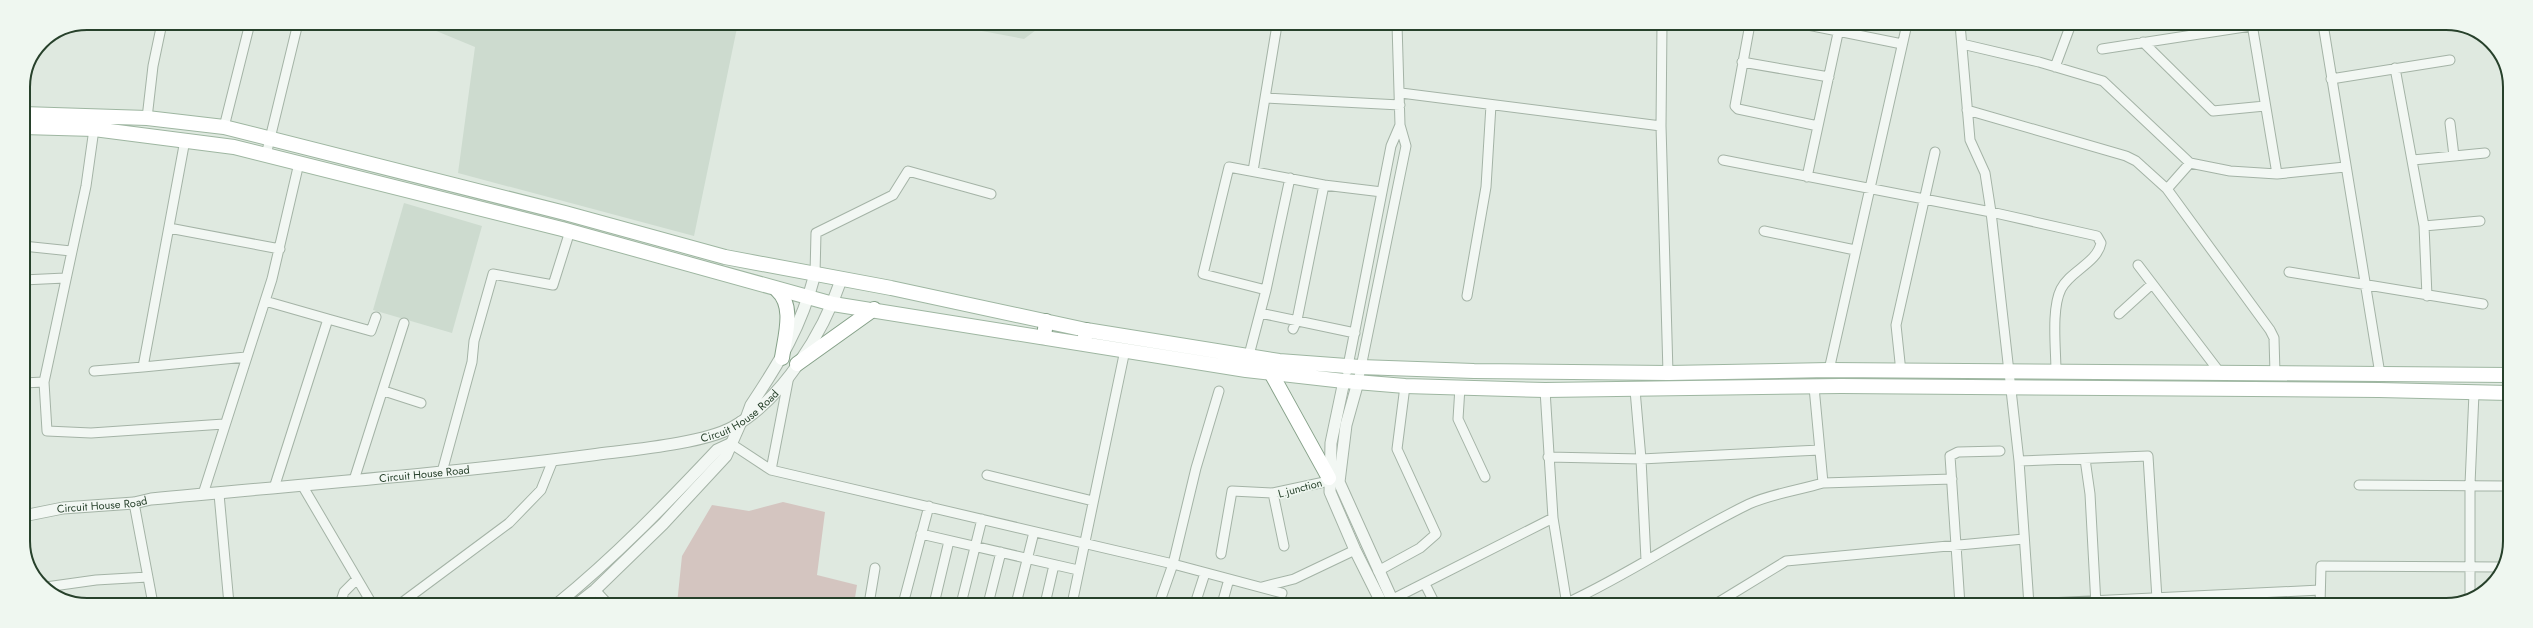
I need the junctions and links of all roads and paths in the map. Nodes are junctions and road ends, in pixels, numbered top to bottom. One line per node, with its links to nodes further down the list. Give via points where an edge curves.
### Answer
1 (161, 30): 33 (street)
2 (248, 30): 38 (street)
3 (296, 30): 41 (street)
4 (1276, 30): 27 (street)
5 (1397, 30): 26 (street)
6 (1662, 30): 36 (street)
7 (1749, 30): 21 (street)
8 (1838, 30): 24 (street)
9 (1850, 30): 17 (street)
10 (1906, 30): 17 (street)
11 (1961, 30): 18 (street)
12 (2069, 30): 22 (street)
13 (2220, 30): 16 (street)
14 (2253, 30): 30 (street)
15 (2324, 30): 25 (street)
16 (2143, 42): 19 (street); 30 (street, via 2213,111)
17 (1902, 44): 57 (street)
18 (1962, 44): 22 (street); 31 (street)
19 (2102, 49)
20 (2450, 60): 23 (street)
21 (1742, 62): 24 (street); 37 (street, via 1734,102 1738,109)
22 (2055, 67): 50 (street, via 2103,81)
23 (2394, 68): 25 (street); 48 (street)
24 (1828, 77): 37 (street)
25 (2331, 79): 51 (street)
26 (1401, 93): 28 (street); 29 (street)
27 (1265, 98): 28 (street); 52 (street)
28 (1400, 105): 35 (street)
29 (1491, 105): 36 (street); 82 (street, via 1486,187)
30 (2265, 106): 53 (street)
31 (1967, 110): 58 (street, via 2126,156 2136,161); 62 (street, via 1970,140 1985,173)
32 (30, 114): 33 (main road)
33 (147, 118): 38 (main road)
34 (2450, 123): 46 (street)
35 (1400, 125): 59 (street, via 1391,146); 104 (street, via 1406,146)
36 (1661, 126): 113 (street)
37 (1818, 126): 54 (street)
38 (224, 127): 41 (main road)
39 (30, 128): 40 (main road)
40 (94, 129): 42 (main road); 71 (street, via 86,186)
41 (269, 137): 45 (street); 74 (main road, via 724,257)
42 (186, 140): 45 (main road); 65 (street)
43 (1935, 152): 61 (street)
44 (2485, 153): 46 (street)
45 (266, 155): 49 (main road)
46 (2454, 156): 48 (street)
47 (1723, 160): 54 (street)
48 (2412, 160): 64 (street)
49 (300, 163): 66 (main road); 69 (street)
50 (2190, 163): 53 (street, via 2230,171); 58 (street)
51 (2345, 167): 53 (street); 79 (street)
52 (1253, 171): 55 (street); 81 (street, via 1229,167 1203,274)
53 (2277, 174)
54 (1808, 177): 57 (street)
55 (1290, 178): 56 (street); 81 (street)
56 (1324, 185): 59 (street); 93 (street)
57 (1869, 188): 61 (street); 70 (street)
58 (2167, 189): 115 (street, via 2270,330 2274,338)
59 (1382, 192): 97 (street)
60 (991, 194): 74 (street, via 908,171 893,195 816,233)
61 (1923, 199): 62 (street); 111 (street, via 1896,325)
62 (1991, 212): 109 (street); 112 (street, via 2100,238 2098,251 2070,278 2059,295)
63 (2480, 221): 64 (street)
64 (2424, 226): 83 (street)
65 (169, 228): 69 (street); 105 (street)
66 (570, 231): 80 (main road); 143 (street, via 553,285 493,274)
67 (1764, 231): 70 (street)
68 (30, 247): 71 (street)
69 (280, 250): 85 (street)
70 (1855, 250): 107 (street)
71 (71, 251): 75 (street)
72 (2138, 265): 78 (street)
73 (2289, 272): 79 (street)
74 (815, 274): 77 (main road); 84 (street)
75 (65, 278): 76 (street); 119 (street)
76 (30, 280)
77 (841, 280): 86 (street, Circuit House Road); 94 (main road)
78 (2152, 284): 90 (street); 114 (street)
79 (2364, 284): 83 (street); 116 (street)
80 (777, 290): 84 (main road); 103 (main road, via 783,295 788,315)
81 (1266, 290): 89 (street)
82 (1467, 296)
83 (2427, 296): 87 (street)
84 (809, 297): 86 (main road); 103 (street, via 805,311)
85 (265, 302): 92 (street); 102 (street)
86 (833, 304): 88 (main road); 106 (street, Circuit House Road)
87 (2483, 304)
88 (874, 309): 99 (main road); 106 (main road)
89 (1260, 313): 93 (street); 101 (street)
90 (2119, 314)
91 (376, 317): 92 (street, via 371,331)
92 (328, 319): 154 (street)
93 (1297, 320): 96 (street); 97 (street)
94 (1046, 321): 98 (main road); 99 (main road)
95 (404, 323): 127 (street)
96 (1293, 329)
97 (1355, 333): 104 (street)
98 (1085, 336): 99 (main road); 100 (main road); 101 (main road)
99 (1044, 337)
100 (1124, 350): 110 (main road); 158 (street)
101 (1249, 355): 104 (main road, via 1279,361)
102 (246, 357): 105 (street); 133 (street)
103 (782, 358): 132 (street)
104 (1354, 366): 113 (main road); 118 (street); 118 (street)
105 (143, 367): 108 (street)
106 (793, 370): 132 (street, Circuit House Road, via 757,411); 142 (street)
107 (1828, 370): 111 (main road); 113 (main road)
108 (94, 371)
109 (2007, 371): 111 (main road); 112 (main road); 124 (street)
110 (1271, 372): 118 (main road); 146 (main road)
111 (1901, 372)
112 (2056, 372): 114 (main road)
113 (1668, 373)
114 (2221, 374): 115 (main road)
115 (2274, 374): 116 (main road)
116 (2380, 374): 117 (main road)
117 (2503, 375)
118 (1351, 381): 121 (main road); 146 (street, via 1331,443); 183 (street, via 1339,482)
119 (44, 382): 120 (street); 133 (street, via 47,431 91,433)
120 (30, 383)
121 (1405, 386): 122 (main road); 183 (street, via 1397,449 1436,534 1420,548)
122 (1460, 387): 125 (main road); 145 (street, via 1458,419)
123 (1814, 387): 124 (main road); 126 (main road); 135 (street)
124 (2010, 387): 129 (main road); 141 (street)
125 (1545, 390): 126 (main road); 137 (street)
126 (1635, 390): 138 (street)
127 (384, 391): 131 (street); 148 (street)
128 (1219, 391): 177 (street, via 1196,468)
129 (2474, 393): 130 (main road); 150 (street)
130 (2503, 393)
131 (421, 403)
132 (744, 419): 134 (street); 140 (street, Circuit House Road, via 732,428 704,436 647,448)
133 (224, 424): 156 (street)
134 (730, 443): 142 (street); 191 (street, via 726,456); 199 (street, via 717,450 654,516)
135 (1820, 450): 138 (street); 149 (street)
136 (2000, 451): 147 (street, via 1952,454)
137 (1548, 457): 138 (street); 162 (street)
138 (1641, 459): 176 (street)
139 (2085, 459): 141 (street); 223 (street, via 2090,494); 224 (street, via 2148,456)
140 (552, 460): 143 (street, Circuit House Road); 198 (street, via 541,490 509,523)
141 (2019, 460): 166 (street)
142 (770, 470): 160 (street)
143 (442, 472): 148 (street, Circuit House Road)
144 (987, 475): 158 (street)
145 (1485, 477)
146 (1329, 479): 155 (street, L junction); 172 (street, via 1330,492)
147 (1952, 479): 149 (street); 168 (street)
148 (354, 480): 152 (street, Circuit House Road)
149 (1822, 483): 176 (street, via 1751,504)
150 (2470, 484): 151 (street); 153 (street); 179 (street)
151 (2359, 485)
152 (302, 486): 154 (street, Circuit House Road); 186 (street)
153 (2503, 486)
154 (274, 488): 157 (street, Circuit House Road)
155 (1273, 493): 171 (street, L junction); 174 (street, via 1236,491 1230,494)
156 (203, 494): 157 (street, Circuit House Road); 159 (street, Circuit House Road)
157 (219, 494): 195 (street)
158 (1093, 501): 169 (street)
159 (134, 503): 161 (street, Circuit House Road, via 63,508); 185 (street)
160 (929, 506): 163 (street); 165 (street)
161 (30, 515)
162 (1553, 518): 216 (street); 218 (street)
163 (982, 519): 164 (street); 170 (street)
164 (1034, 532): 169 (street); 175 (street)
165 (921, 534): 167 (street); 203 (street)
166 (2024, 539): 168 (street); 222 (street)
167 (949, 541): 170 (street); 204 (street)
168 (1956, 544): 220 (street, via 1786,561); 221 (street)
169 (1084, 545): 177 (street); 182 (street)
170 (975, 546): 173 (street); 205 (street)
171 (1284, 546)
172 (1355, 550): 189 (street, via 1294,579); 214 (street)
173 (1001, 552): 175 (street); 206 (street)
174 (1221, 554)
175 (1027, 559): 178 (street); 207 (street)
176 (1646, 560): 219 (street, via 1608,584)
177 (1173, 564): 184 (street); 210 (street)
178 (1054, 565): 182 (street); 208 (street)
179 (2470, 566): 180 (street); 192 (street, via 2321,566); 193 (street)
180 (2496, 567)
181 (875, 568): 202 (street)
182 (1078, 570): 209 (street)
183 (1378, 571): 215 (street)
184 (1206, 573): 187 (street); 211 (street)
185 (148, 577): 188 (street, via 96,580); 194 (street)
186 (357, 579): 196 (street, via 344,592); 197 (street)
187 (1230, 579): 189 (street); 212 (street)
188 (53, 587)
189 (1261, 587): 213 (street, via 1282,593)
190 (1427, 588): 217 (street)
191 (595, 590): 200 (street); 201 (street)
192 (2320, 590): 225 (street); 226 (street)
193 (2470, 592)
194 (152, 598)
195 (228, 598)
196 (342, 598)
197 (368, 598)
198 (408, 598)
199 (565, 598)
200 (585, 598)
201 (602, 598)
202 (870, 598)
203 (905, 598)
204 (935, 598)
205 (962, 598)
206 (990, 598)
207 (1017, 598)
208 (1046, 598)
209 (1073, 598)
210 (1161, 598)
211 (1198, 598)
212 (1224, 598)
213 (1280, 598)
214 (1386, 598)
215 (1387, 598)
216 (1399, 598)
217 (1432, 598)
218 (1566, 598)
219 (1579, 598)
220 (1731, 598)
221 (1960, 598)
222 (2029, 598)
223 (2096, 598)
224 (2157, 598)
225 (2175, 598)
226 (2320, 598)

